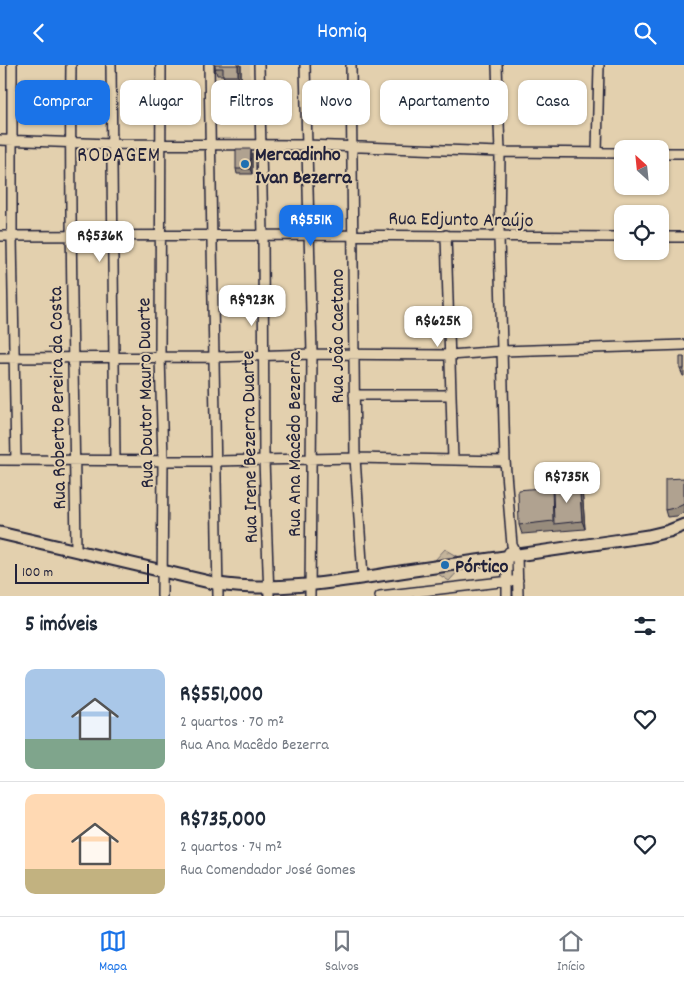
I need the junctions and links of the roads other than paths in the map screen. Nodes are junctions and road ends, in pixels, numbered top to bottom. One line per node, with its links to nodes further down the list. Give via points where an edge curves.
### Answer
1 (12, 65): 12 (street)
2 (70, 65): 13 (street, Rua Roberto Pereira da Costa)
3 (111, 65): 15 (street)
4 (161, 65): 14 (street, Rua Doutor Mauro Duarte)
5 (209, 65): 17 (street)
6 (259, 65): 16 (street, Rua Irene Bezerra Duarte)
7 (305, 65): 18 (street, Rua Ana Macêdo Bezerra)
8 (351, 65): 19 (street, Rua João Caetano)
9 (497, 65): 20 (street)
10 (599, 65): 21 (street)
11 (0, 140): 12 (street)
12 (12, 140): 13 (street); 34 (street)
13 (70, 142): 15 (street); 31 (street, Rua Roberto Pereira da Costa)
14 (160, 143): 15 (street); 17 (street); 33 (street, Rua Doutor Mauro Duarte)
15 (110, 144): 32 (street)
16 (261, 144): 17 (street); 18 (street); 26 (street, Rua Irene Bezerra Duarte)
17 (210, 145): 25 (street)
18 (306, 145): 19 (street); 27 (street, Rua Ana Macêdo Bezerra)
19 (350, 146): 20 (street); 28 (street, Rua João Caetano)
20 (500, 152): 21 (street); 35 (street)
21 (597, 153): 22 (street)
22 (614, 153)
23 (669, 153): 24 (street)
24 (684, 153)
25 (211, 235): 26 (street, Rua Edjunto Araújo); 33 (street, Rua Edjunto Araújo); 46 (street)
26 (263, 235): 27 (street, Rua Edjunto Araújo); 42 (street, Rua Irene Bezerra Duarte)
27 (308, 235): 28 (street, Rua Edjunto Araújo); 41 (street, Rua Ana Macêdo Bezerra)
28 (353, 235): 29 (street, Rua Edjunto Araújo); 43 (street, Rua João Caetano)
29 (446, 235): 35 (street, Rua Edjunto Araújo); 44 (street)
30 (0, 236): 34 (street, Rua Edjunto Araújo)
31 (70, 236): 32 (street, Rua Edjunto Araújo); 34 (street, Rua Edjunto Araújo); 49 (street, Rua Roberto Pereira da Costa)
32 (112, 236): 33 (street, Rua Edjunto Araújo); 50 (street)
33 (160, 236): 45 (street, Rua Doutor Mauro Duarte)
34 (12, 237): 48 (street)
35 (499, 237): 36 (street, Rua Edjunto Araújo); 40 (street)
36 (614, 237)
37 (669, 237): 38 (street)
38 (684, 237)
39 (684, 345): 40 (street)
40 (503, 351): 44 (street); 63 (street)
41 (312, 354): 42 (street); 43 (street); 54 (street, Rua Ana Macêdo Bezerra)
42 (264, 355): 46 (street); 61 (street, Rua Irene Bezerra Duarte)
43 (353, 355): 44 (street); 51 (street, Rua João Caetano)
44 (450, 355): 52 (street)
45 (160, 357): 46 (street); 50 (street); 60 (street, Rua Doutor Mauro Duarte)
46 (214, 357): 62 (street)
47 (0, 358): 48 (street)
48 (14, 358): 49 (street); 57 (street)
49 (74, 358): 50 (street); 58 (street, Rua Roberto Pereira da Costa)
50 (114, 358): 59 (street)
51 (354, 395): 52 (street); 53 (street, Rua João Caetano)
52 (450, 395): 55 (street)
53 (355, 458): 54 (street); 55 (street); 69 (street, Rua João Caetano)
54 (310, 459): 61 (street); 73 (street, Rua Ana Macêdo Bezerra)
55 (453, 459): 63 (street)
56 (0, 460): 57 (street)
57 (16, 460): 58 (street)
58 (74, 460): 59 (street); 66 (street, Rua Roberto Pereira da Costa)
59 (114, 460): 60 (street)
60 (162, 460): 62 (street); 68 (street, Rua Doutor Mauro Duarte)
61 (264, 460): 62 (street); 74 (street, Rua Irene Bezerra Duarte)
62 (216, 461): 72 (street)
63 (506, 461): 67 (street)
64 (684, 525): 67 (main road, via 648,536)
65 (0, 533): 66 (main road)
66 (76, 550): 68 (main road)
67 (512, 552): 69 (main road); 70 (street); 71 (street)
68 (162, 571): 72 (main road); 75 (street, Rua Doutor Mauro Duarte)
69 (363, 577): 73 (main road)
70 (518, 580): 71 (street); 80 (street)
71 (507, 581): 78 (street); 79 (street)
72 (218, 584): 74 (main road); 76 (street)
73 (309, 584): 74 (main road); 77 (street, Rua Ana Macêdo Bezerra)
74 (269, 592)
75 (162, 596)
76 (218, 596)
77 (310, 596)
78 (380, 596)
79 (507, 596)
80 (518, 596)

